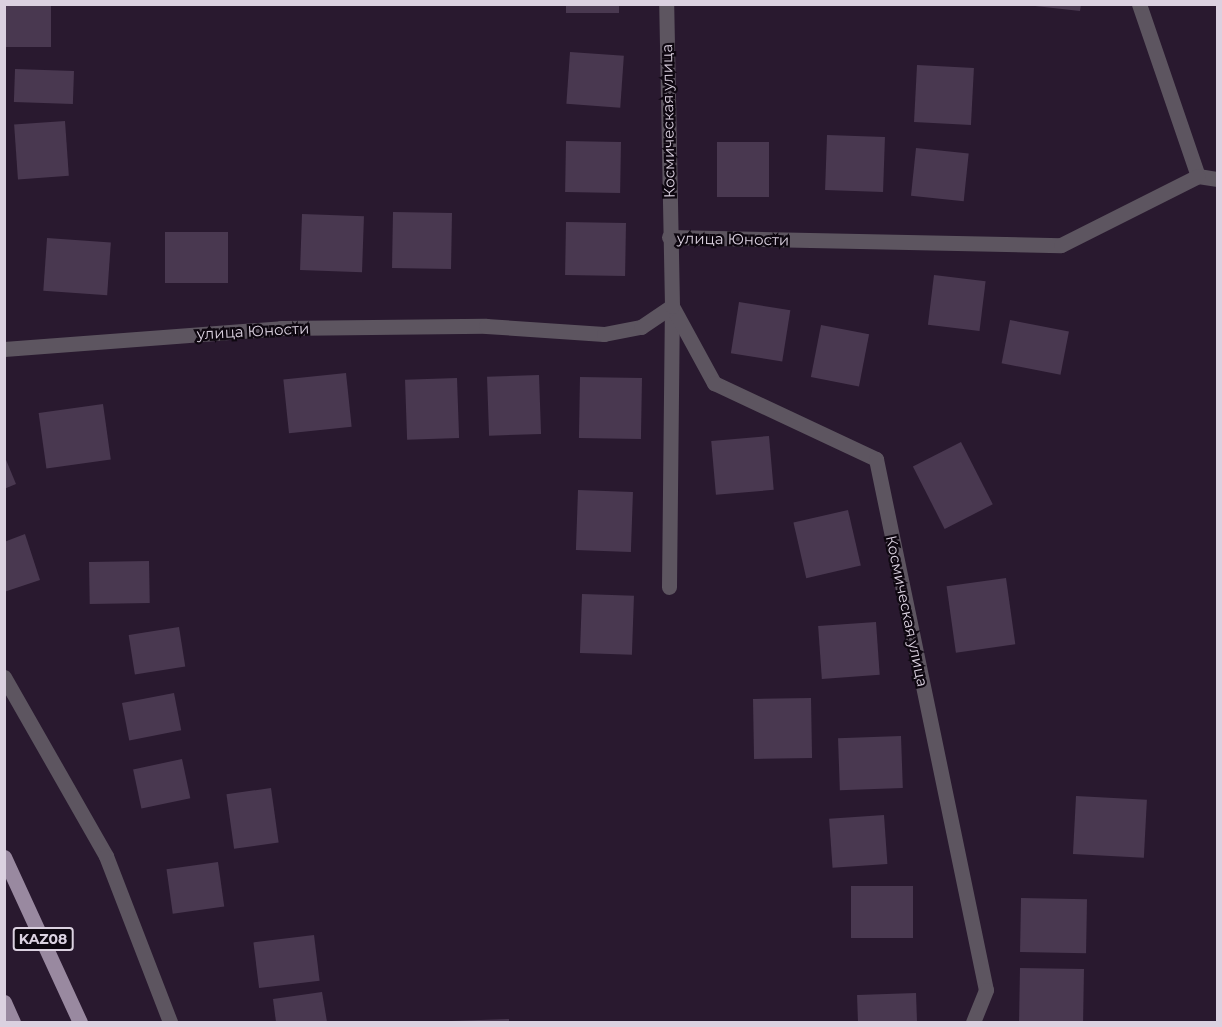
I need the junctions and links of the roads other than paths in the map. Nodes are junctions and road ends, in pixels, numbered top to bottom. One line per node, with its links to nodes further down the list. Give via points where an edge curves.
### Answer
1 (666, 4): 5 (street, Космическая улица)
2 (1139, 4): 3 (street)
3 (1198, 176): 4 (street); 5 (street, улица Юности, via 1061,245)
4 (1218, 179)
5 (669, 237): 6 (street, улица Юности)
6 (672, 306): 7 (street, улица Юности, via 641,327 604,334 486,326 281,328); 8 (street); 15 (street, Космическая улица, via 714,383 876,459 986,990)
7 (4, 349)
8 (669, 587)
9 (4, 677): 14 (street, via 106,856)
10 (4, 857): 13 (main road, KAZ08)
11 (4, 1002): 12 (main road)
12 (13, 1023)
13 (80, 1023)
14 (170, 1023)
15 (973, 1023)

